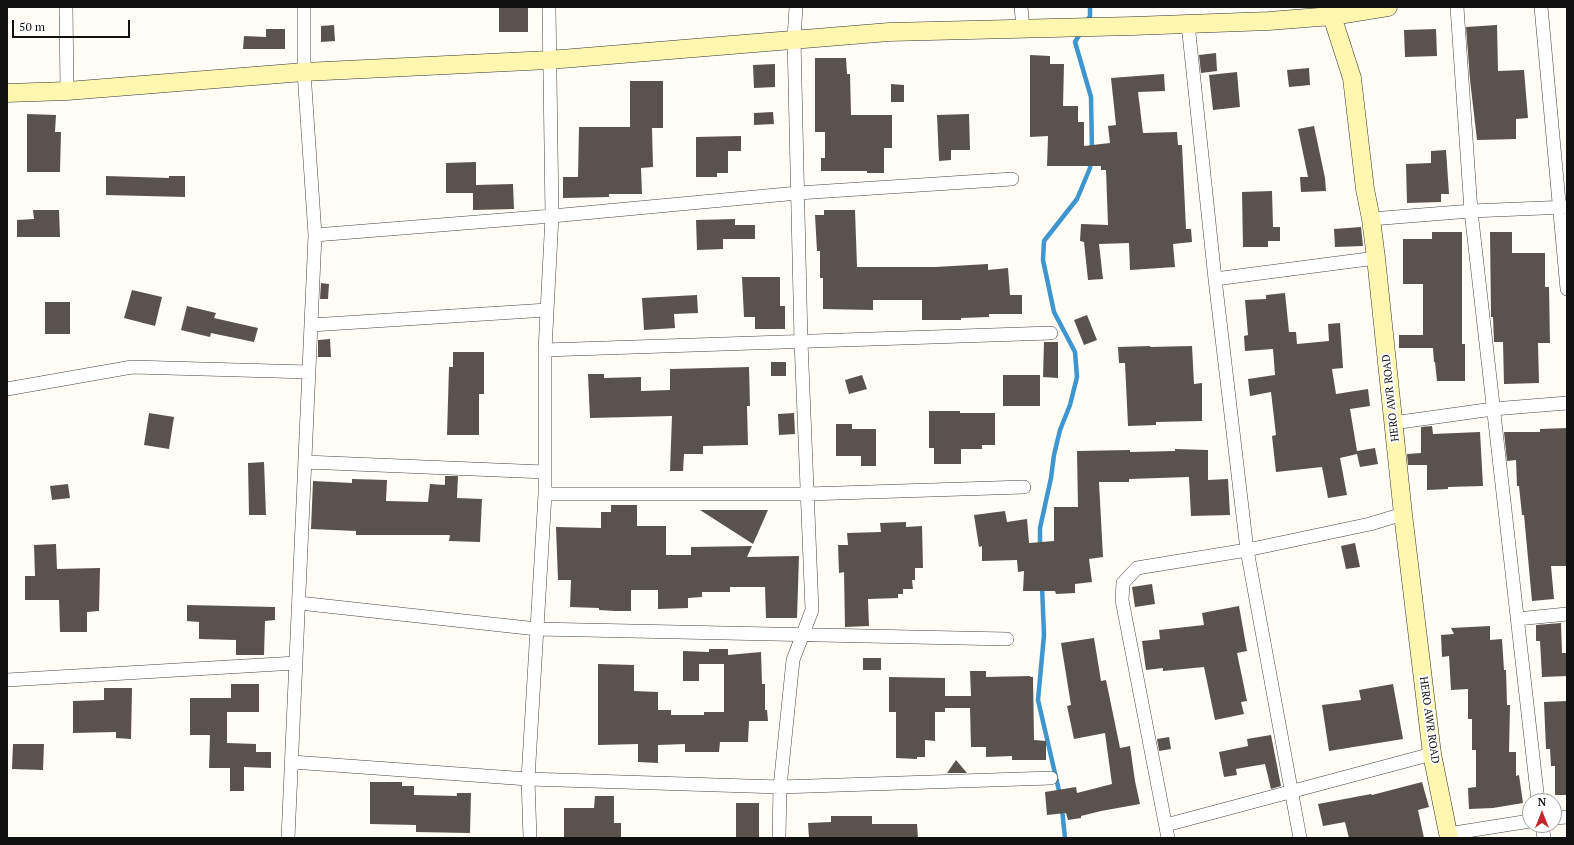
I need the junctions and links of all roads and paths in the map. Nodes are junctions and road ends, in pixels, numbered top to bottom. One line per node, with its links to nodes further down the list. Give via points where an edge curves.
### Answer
1 (66, 7): 15 (street)
2 (304, 7): 14 (street)
3 (549, 7): 13 (street)
4 (796, 7): 12 (street)
5 (1021, 7): 11 (street)
6 (1388, 7): 9 (main road)
7 (1457, 7): 20 (street)
8 (1541, 7): 19 (street)
9 (1332, 13): 10 (main road); 22 (main road, HERO AWR ROAD, via 1352,78)
10 (1188, 24): 11 (main road); 25 (street)
11 (1023, 28): 12 (main road, via 889,32)
12 (794, 39): 13 (main road); 18 (street)
13 (549, 60): 14 (main road); 21 (street)
14 (304, 72): 15 (main road); 23 (street)
15 (67, 91): 16 (main road)
16 (7, 93)
17 (1012, 179): 18 (street)
18 (798, 193): 21 (street); 30 (street)
19 (1564, 208): 20 (street); 26 (street)
20 (1471, 211): 22 (street); 35 (street)
21 (552, 216): 23 (street); 27 (street)
22 (1371, 219): 24 (main road, HERO AWR ROAD)
23 (315, 235): 28 (street)
24 (1376, 258): 25 (street); 36 (main road, HERO AWR ROAD)
25 (1215, 279): 43 (street)
26 (1567, 289)
27 (547, 310): 28 (street); 31 (street)
28 (311, 325): 32 (street)
29 (1051, 333): 30 (street)
30 (801, 341): 31 (street); 41 (street)
31 (545, 350): 38 (street)
32 (309, 372): 33 (street, via 132,367); 37 (street)
33 (7, 389)
34 (1567, 403): 35 (street)
35 (1493, 409): 36 (street); 46 (street)
36 (1393, 423): 42 (main road, HERO AWR ROAD)
37 (305, 462): 38 (street); 44 (street)
38 (545, 472): 40 (street)
39 (1024, 487): 41 (street)
40 (545, 494): 41 (street); 47 (street)
41 (807, 494): 48 (street, via 812,610)
42 (1403, 514): 43 (street, via 1370,524); 52 (main road, HERO AWR ROAD)
43 (1247, 550): 57 (street); 60 (street, via 1137,568 1123,583 1122,600)
44 (299, 603): 47 (street); 50 (street)
45 (1567, 614): 46 (street)
46 (1517, 619): 58 (street)
47 (537, 629): 48 (street); 55 (street)
48 (803, 635): 49 (street); 56 (street, via 793,660)
49 (1007, 640)
50 (296, 663): 51 (street); 53 (street)
51 (7, 680)
52 (1432, 754): 57 (street); 61 (main road, HERO AWR ROAD)
53 (292, 762): 55 (street); 62 (street)
54 (1050, 778): 56 (street)
55 (528, 779): 56 (street); 63 (street)
56 (780, 787): 64 (street)
57 (1291, 791): 60 (street); 66 (street)
58 (1537, 793)
59 (1522, 822): 61 (street)
60 (1166, 825): 65 (street)
61 (1449, 836)
62 (288, 838)
63 (530, 838)
64 (779, 838)
65 (1168, 838)
66 (1300, 838)

